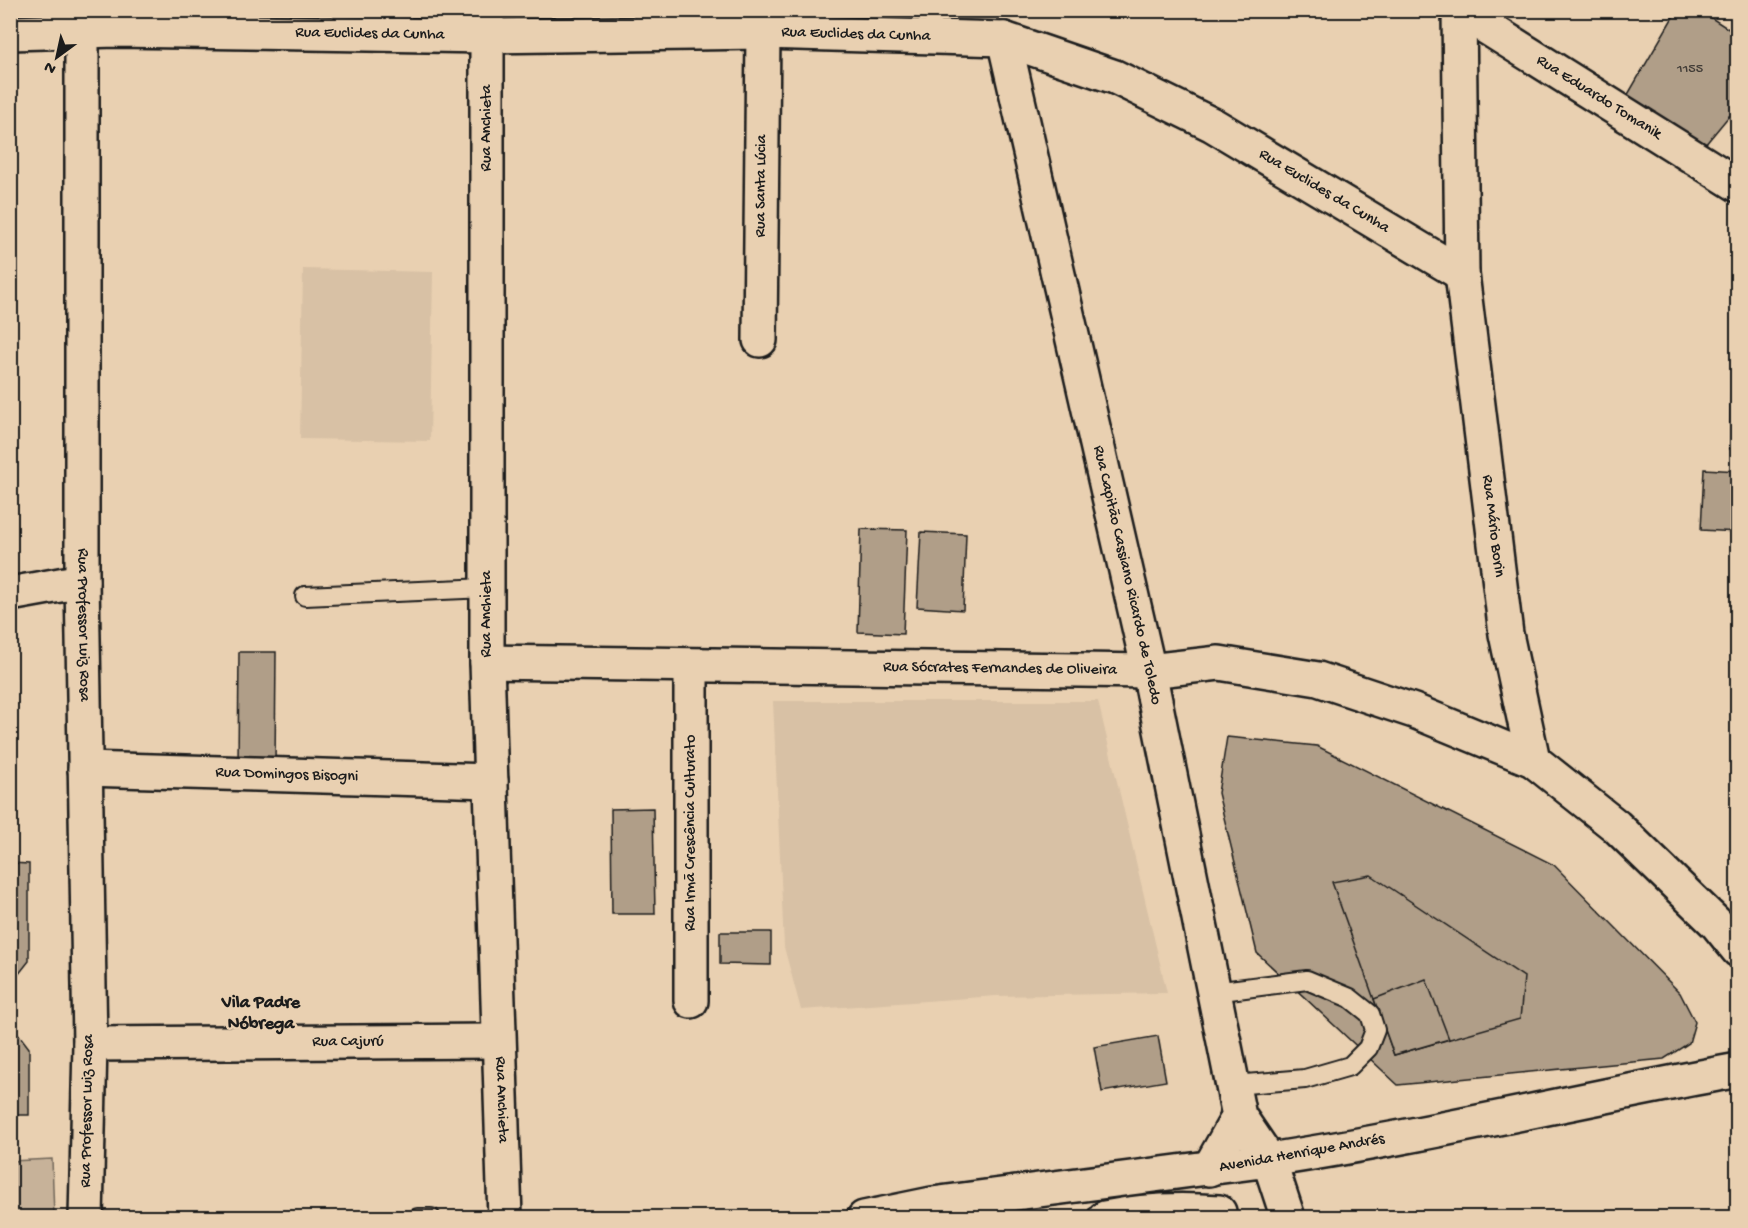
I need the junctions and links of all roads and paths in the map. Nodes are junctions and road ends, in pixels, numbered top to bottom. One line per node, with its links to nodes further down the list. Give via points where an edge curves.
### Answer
1 (1459, 10): 7 (street, Rua Eduardo Tomanik); 8 (street, Rua Mário Borin)
2 (82, 21): 3 (street, Rua Euclides da Cunha); 5 (street, Rua Euclides da Cunha); 10 (street, Rua Professor Luiz Rosa)
3 (487, 23): 4 (street, Rua Euclides da Cunha); 11 (street, Rua Anchieta)
4 (763, 32): 6 (street, Rua Euclides da Cunha); 9 (street, Rua Santa Lúcia)
5 (10, 33)
6 (1004, 39): 8 (street, Rua Euclides da Cunha, via 1115,77 1214,125); 16 (street, Rua Capitão Cassiano Ricardo de Toledo)
7 (1737, 185)
8 (1462, 274): 17 (street, Rua Mário Borin, via 1506,634)
9 (760, 340)
10 (82, 581): 12 (street); 18 (street, Rua Professor Luiz Rosa)
11 (488, 588): 13 (lane); 14 (street, Rua Anchieta)
12 (10, 594)
13 (305, 596)
14 (487, 662): 15 (street, Rua Sócrates Fernandes de Oliveira); 19 (street, Rua Anchieta)
15 (690, 666): 16 (street, Rua Sócrates Fernandes de Oliveira); 22 (street, Rua Irmã Crescência Culturato)
16 (1149, 671): 17 (street, Rua Sócrates Fernandes de Oliveira, via 1219,663 1318,679 1414,711); 21 (street, Rua Capitão Cassiano Ricardo de Toledo)
17 (1533, 760): 20 (street, via 1616,826 1717,924)
18 (85, 769): 19 (street, Rua Domingos Bisogni); 24 (street, Rua Professor Luiz Rosa)
19 (490, 781): 23 (street, Rua Anchieta)
20 (1737, 950)
21 (1214, 992): 26 (street, Rua Capitão Cassiano Ricardo de Toledo); 26 (lane, via 1307,980 1350,998 1370,1014 1375,1030 1368,1048 1350,1066)
22 (691, 1001)
23 (497, 1041): 24 (street, Rua Cajurú); 34 (street, Rua Anchieta)
24 (90, 1044): 31 (street, Rua Professor Luiz Rosa)
25 (1737, 1070): 27 (street, Avenida Henrique Andrés, via 1343,1149)
26 (1236, 1100): 27 (street, Rua Capitão Cassiano Ricardo de Toledo); 28 (street)
27 (1269, 1160): 28 (street, Avenida Henrique Andrés); 37 (street, Rua Capitão Cassiano Ricardo de Toledo)
28 (1209, 1169): 29 (street, Avenida Henrique Andrés); 30 (street)
29 (944, 1211): 35 (street, Avenida Henrique Andrés)
30 (1222, 1215): 36 (street, via 1182,1209 1138,1211)
31 (86, 1218)
32 (418, 1218): 33 (lane)
33 (431, 1218)
34 (505, 1218)
35 (864, 1218)
36 (1105, 1218)
37 (1288, 1218)

